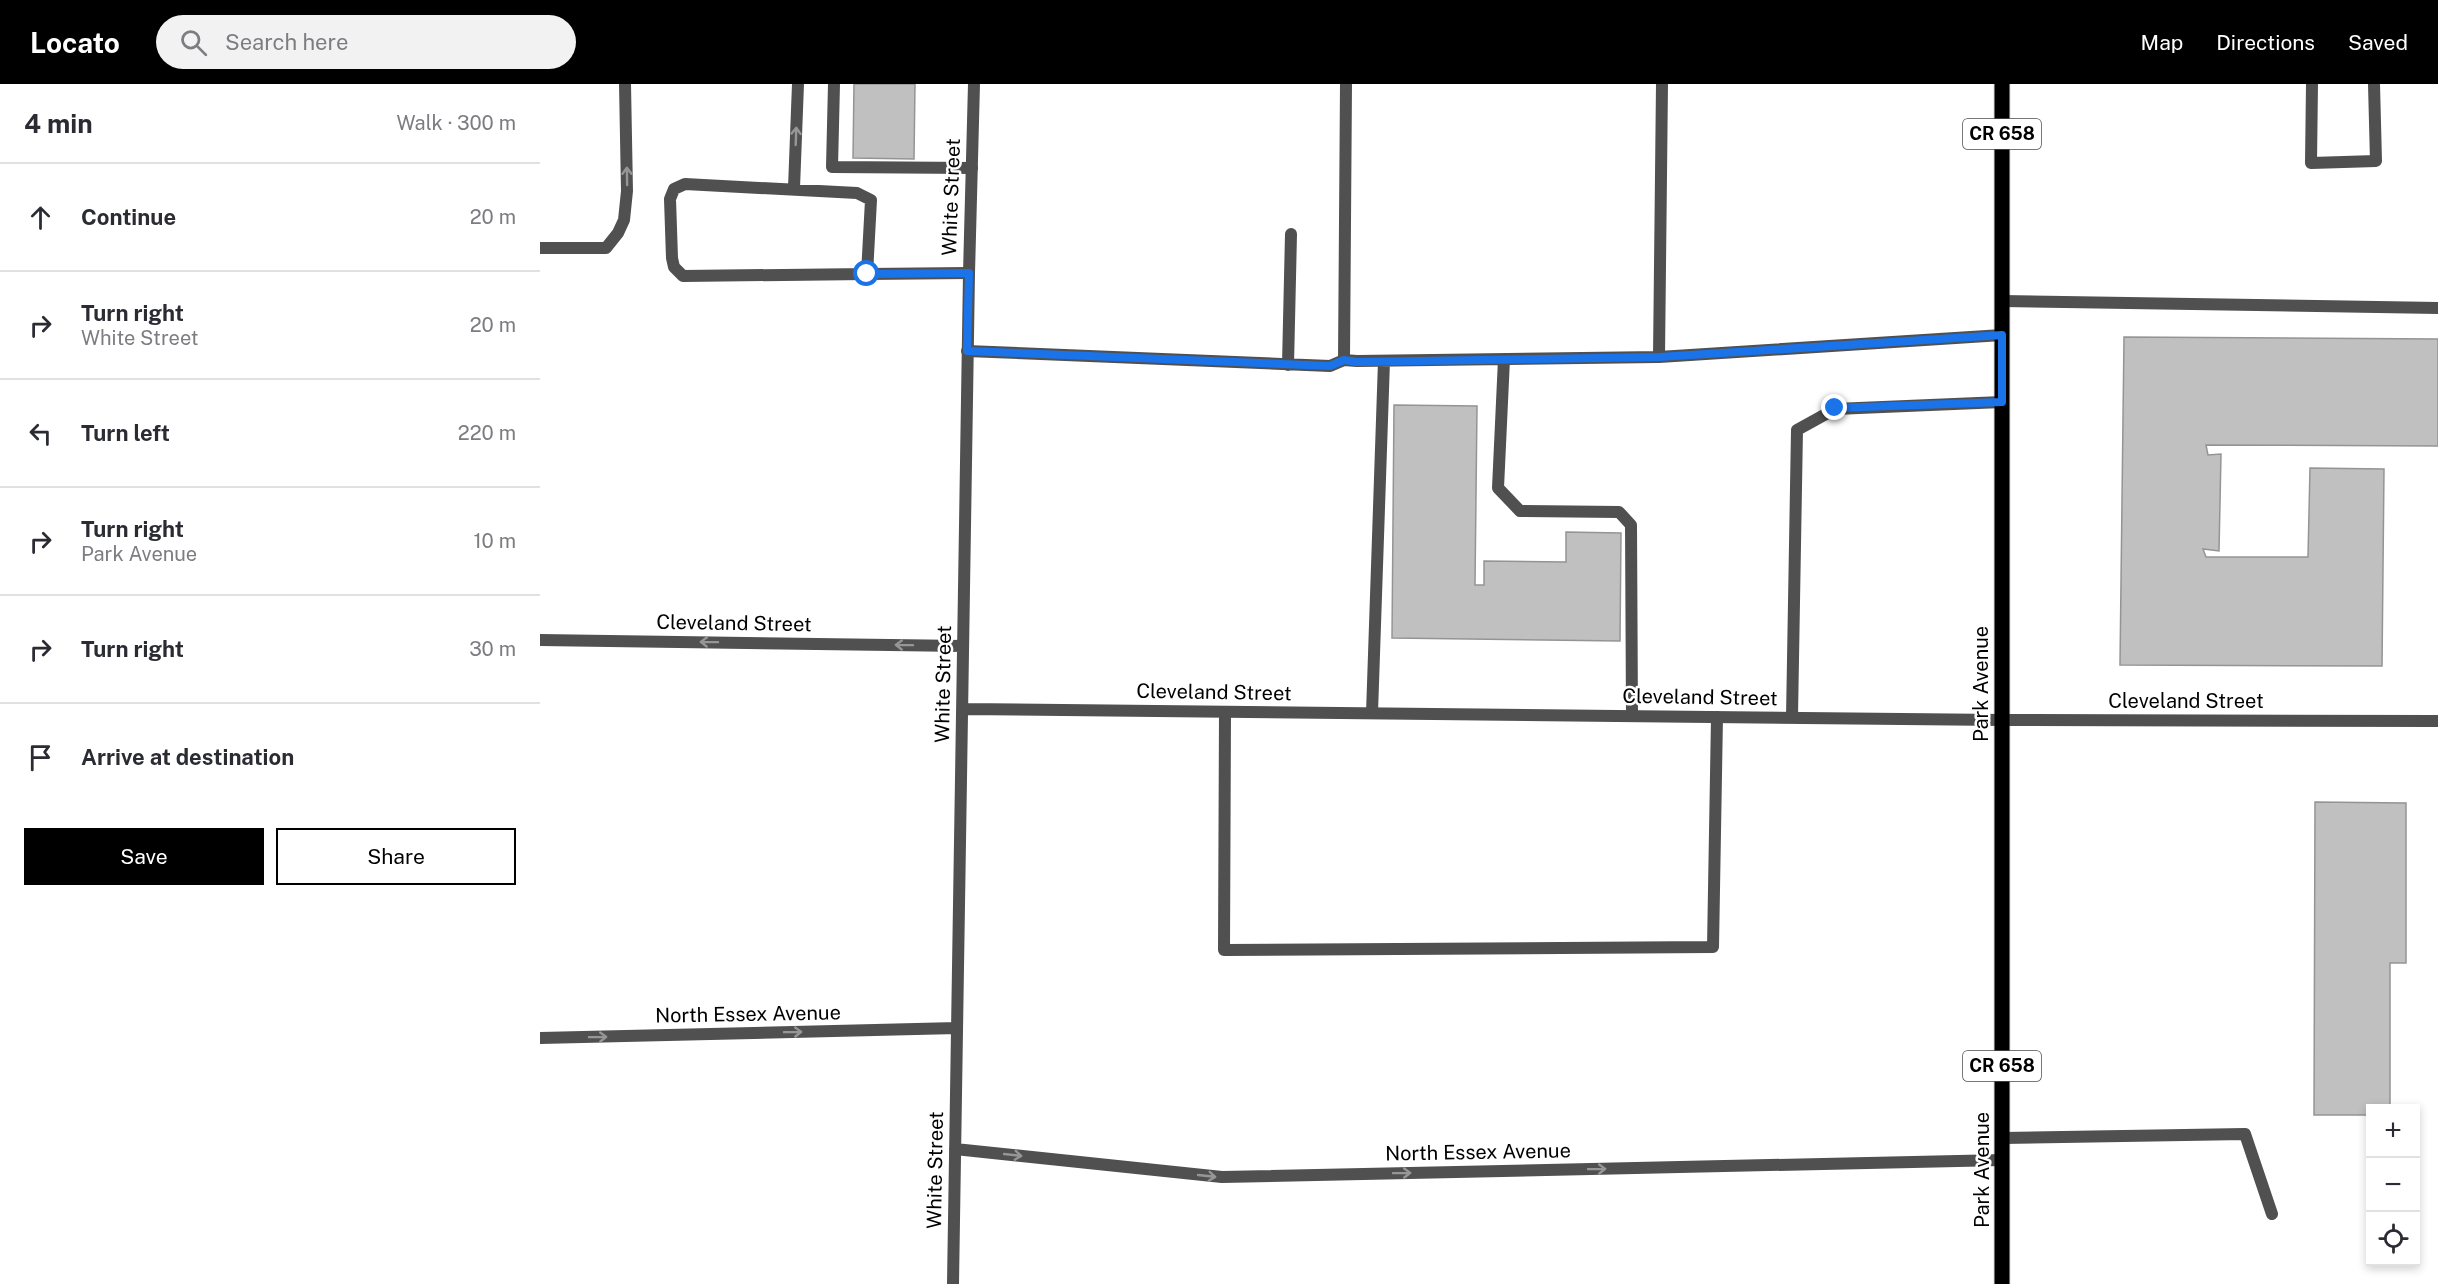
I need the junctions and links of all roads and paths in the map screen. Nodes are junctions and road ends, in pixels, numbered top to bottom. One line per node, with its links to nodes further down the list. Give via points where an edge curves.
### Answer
1 (625, 84): 13 (street, one-way to 1, via 606,248 618,233 624,220 627,191)
2 (798, 84): 11 (street, one-way to 2)
3 (834, 84): 10 (street, via 832,167)
4 (974, 84): 10 (street, White Street)
5 (1346, 84): 22 (street)
6 (1662, 84): 20 (street)
7 (2002, 84): 16 (main road, Park Avenue / CR 658)
8 (2312, 84): 9 (street, via 2311,163 2376,161)
9 (2374, 84)
10 (972, 168): 14 (street, White Street)
11 (794, 188): 15 (street, via 857,193 871,200); 15 (street, via 685,184 674,189 670,199 674,267 683,276)
12 (1291, 234): 24 (street)
13 (540, 248)
14 (969, 273): 15 (street); 19 (street, White Street)
15 (867, 274)
16 (2002, 301): 17 (street); 18 (main road, Park Avenue / CR 658)
17 (2438, 308)
18 (2002, 335): 20 (street); 25 (main road, Park Avenue / CR 658)
19 (967, 351): 24 (street); 27 (street, White Street)
20 (1659, 357): 21 (street)
21 (1504, 359): 23 (street); 31 (street, via 1498,488 1520,512 1619,512 1631,525)
22 (1344, 360): 23 (street); 24 (street, via 1330,366)
23 (1384, 361): 30 (street)
24 (1288, 365)
25 (2002, 402): 33 (street, via 1835,408 1797,430); 34 (main road, Park Avenue / CR 658)
26 (540, 640): 27 (street, Cleveland Street, one-way to 26)
27 (963, 645): 28 (street, White Street)
28 (962, 709): 29 (street, Cleveland Street); 36 (street, White Street)
29 (1224, 712): 30 (street, Cleveland Street); 32 (street, via 1224,950 1713,947)
30 (1372, 713): 31 (street, Cleveland Street)
31 (1632, 716): 32 (street, Cleveland Street)
32 (1716, 717): 33 (street, Cleveland Street)
33 (1792, 717): 34 (street, Cleveland Street)
34 (2001, 720): 35 (street, Cleveland Street); 38 (main road, Park Avenue / CR 658)
35 (2438, 721)
36 (957, 1028): 37 (street, North Essex Avenue, one-way to 36); 39 (street, White Street)
37 (540, 1038)
38 (2003, 1138): 40 (main road, Park Avenue / CR 658); 41 (street, via 2245,1134)
39 (955, 1149): 40 (street, North Essex Avenue, one-way to 40, via 1222,1177); 42 (street, White Street)
40 (2003, 1160): 43 (main road, Park Avenue / CR 658)
41 (2272, 1214)
42 (953, 1284)
43 (2002, 1284)

